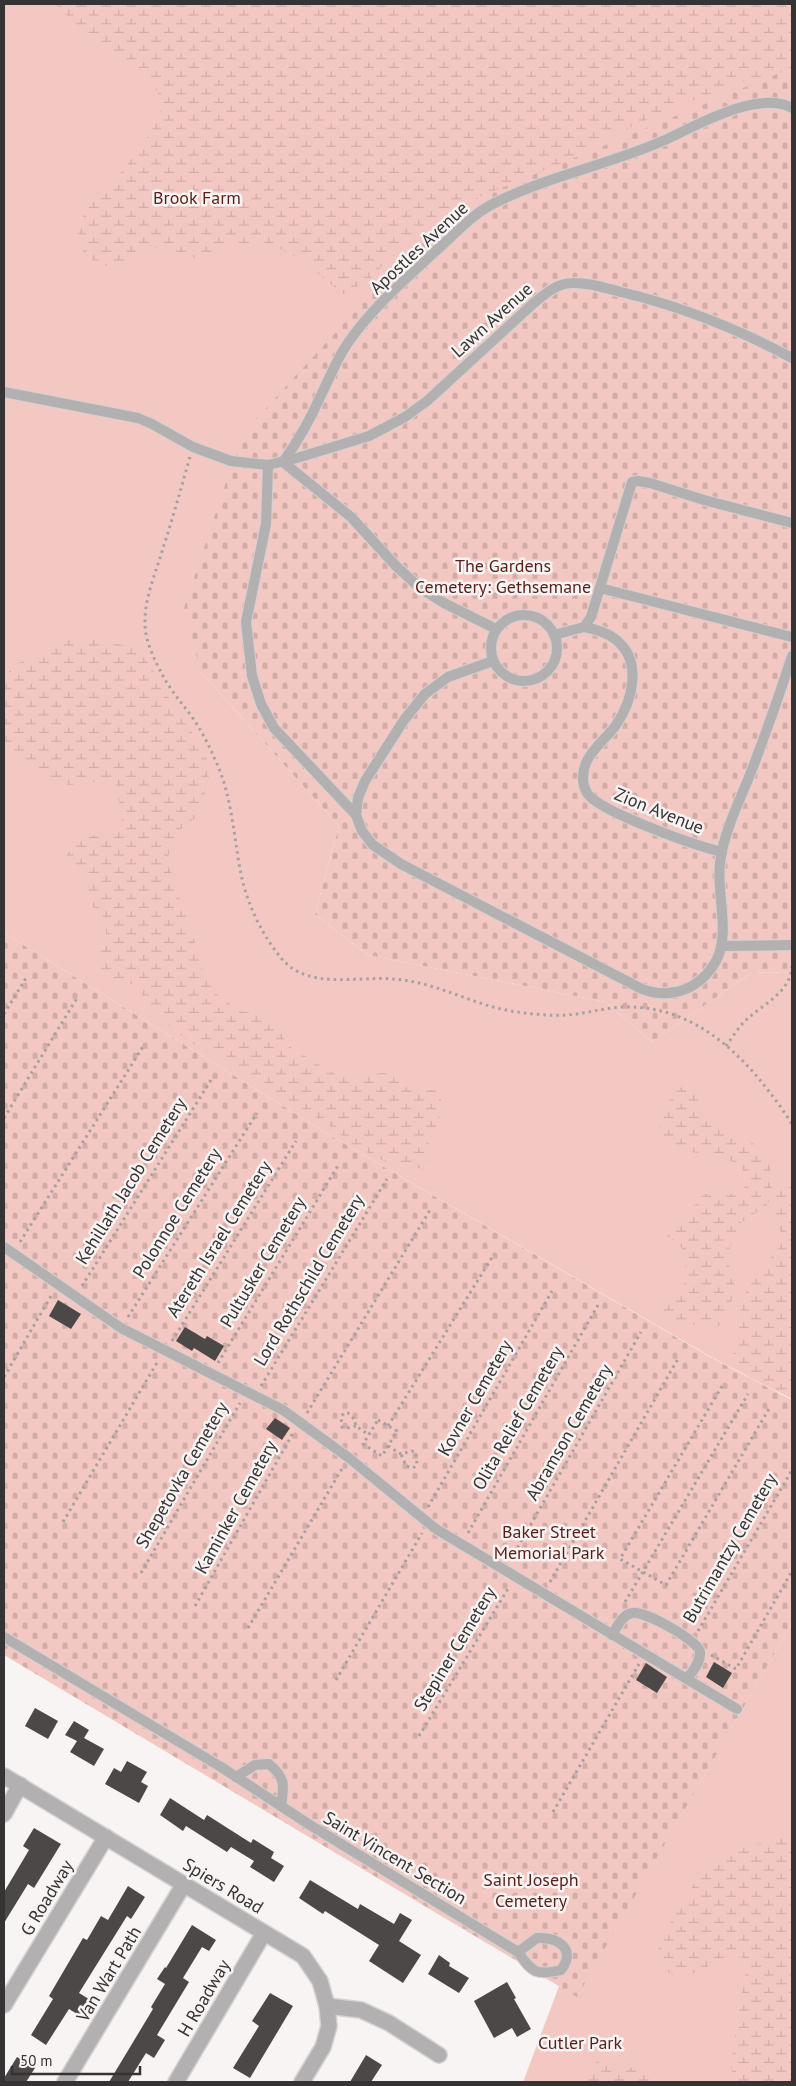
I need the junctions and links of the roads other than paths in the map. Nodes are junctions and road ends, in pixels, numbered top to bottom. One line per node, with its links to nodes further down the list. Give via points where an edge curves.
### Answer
1 (792, 108): 4 (lane, Apostles Avenue, via 781,103 766,104 722,113 660,142 510,196 484,209 418,268 351,338 302,436)
2 (792, 358): 4 (lane, Lawn Avenue, via 679,309 596,286 566,284 554,288 535,302 427,401 394,424 369,436)
3 (4, 392): 5 (lane, Lawn Avenue, via 138,418 205,453 239,463)
4 (283, 462): 5 (lane, Lawn Avenue); 9 (lane, via 351,517 420,588)
5 (268, 465): 14 (lane, via 266,524 246,622 252,676 261,704 274,728)
6 (792, 523): 7 (lane, via 638,481 630,484)
7 (600, 588): 8 (lane, via 591,617); 11 (lane)
8 (584, 627): 10 (lane); 15 (lane, Zion Avenue, via 603,632 621,644 629,655 633,674 622,716 585,764 583,777 588,794 612,811)
9 (496, 629): 10 (lane, via 508,618 530,615 545,622); 13 (lane, via 491,645)
10 (554, 634): 13 (lane, via 557,645 554,661 548,671 534,680 513,679 503,674)
11 (792, 637)
12 (792, 656): 15 (lane)
13 (493, 661): 14 (lane, via 448,677 425,694 404,720 365,781)
14 (356, 815): 17 (lane, via 362,831 373,845 401,864 642,989 670,994 690,987 713,966)
15 (722, 852): 17 (lane, via 719,874)
16 (792, 945): 17 (lane)
17 (721, 946)
18 (4, 1247): 19 (lane, via 121,1328 276,1405 425,1521)
19 (612, 1635): 21 (lane); 21 (lane, via 630,1613 642,1613 692,1641 700,1649 699,1658)
20 (4, 1637): 24 (lane, Saint Vincent Section)
21 (687, 1680): 22 (lane)
22 (737, 1710)
23 (4, 1776): 25 (street, Spiers Road)
24 (236, 1777): 26 (lane, Saint Vincent Section); 26 (lane, via 255,1765 269,1764 279,1772 284,1786)
25 (20, 1785): 27 (street); 28 (street, Spiers Road)
26 (281, 1806): 31 (lane, Saint Vincent Section)
27 (4, 1814)
28 (106, 1837): 29 (street, Spiers Road); 32 (street, G Roadway)
29 (184, 1884): 30 (street, Spiers Road); 35 (street, Van Wart Path)
30 (264, 1933): 33 (street, Spiers Road, via 303,1956 320,1981); 36 (street, H Roadway)
31 (518, 1952): 31 (lane, Saint Vincent Section, via 537,1938 552,1938 563,1944 567,1962 561,1970 546,1974 530,1969)
32 (4, 2005)
33 (327, 2006): 34 (street, via 361,2010 389,2023); 37 (street, Spiers Road, via 329,2026 323,2047)
34 (440, 2055)
35 (65, 2082)
36 (176, 2082)
37 (302, 2082)

